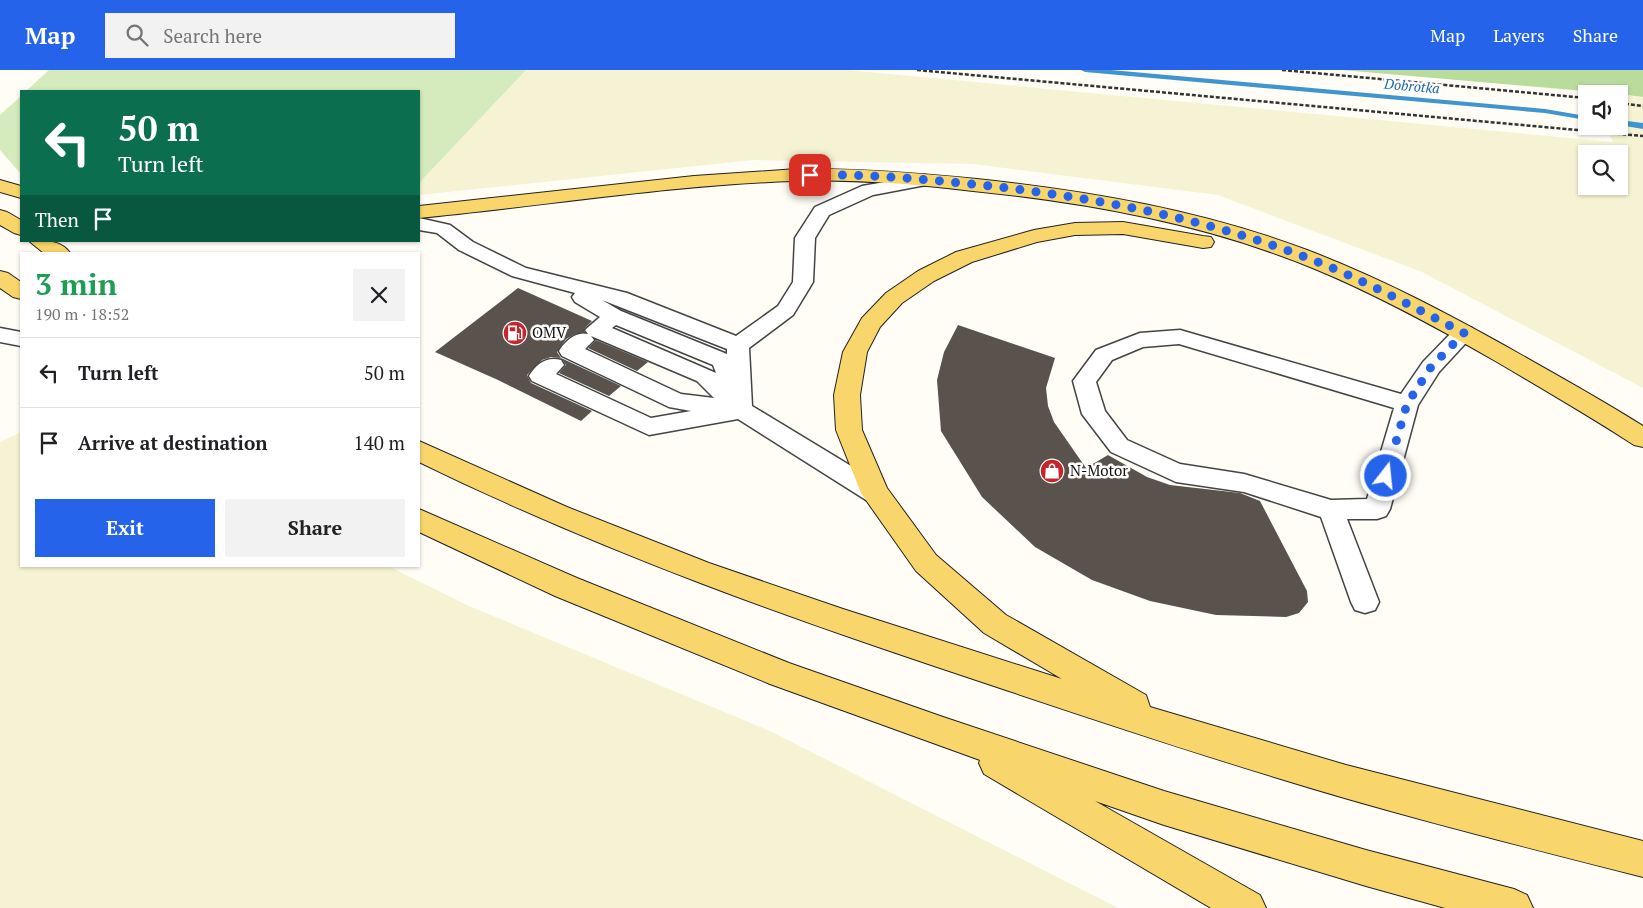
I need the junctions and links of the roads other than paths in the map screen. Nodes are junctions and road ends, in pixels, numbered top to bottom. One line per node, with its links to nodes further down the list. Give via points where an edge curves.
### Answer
1 (925, 180): 4 (main road, via 849,174 710,180); 14 (main road, via 1062,196 1221,229 1297,254 1376,288); 17 (lane, via 868,190 822,211 805,238 803,282 786,310)
2 (0, 186): 3 (main road)
3 (20, 192)
4 (420, 212)
5 (0, 216): 7 (main road)
6 (420, 224): 11 (lane, via 443,229 466,246 518,272)
7 (20, 228)
8 (42, 242): 9 (main road)
9 (57, 252)
10 (0, 278): 12 (main road)
11 (556, 282): 13 (lane); 17 (lane, via 620,298)
12 (20, 291)
13 (614, 316): 18 (lane); 20 (lane, via 722,360)
14 (1464, 333): 19 (lane, via 1431,367); 21 (main road); 23 (main road, via 1206,243 1123,228 1075,229 1034,236 964,257 926,276 894,298 870,323 855,352 847,395 850,430)
15 (0, 334): 16 (lane)
16 (20, 339)
17 (738, 346): 20 (lane)
18 (576, 347): 20 (lane, via 677,401); 20 (lane, via 705,376); 20 (lane, via 540,376 649,427)
19 (1407, 404): 24 (lane, via 1377,509); 24 (lane, via 1180,337 1140,340 1104,355 1084,381 1094,414 1120,446 1176,473 1244,483)
20 (740, 410): 23 (lane)
21 (1643, 438)
22 (420, 452): 27 (main road, via 460,472 609,535 831,620)
23 (875, 493): 27 (main road, via 926,563 995,624)
24 (1331, 510): 26 (lane)
25 (420, 520): 28 (main road, via 566,587 709,645)
26 (1365, 602)
27 (1178, 731): 29 (main road, via 1396,796)
28 (943, 732): 30 (main road); 31 (main road, via 1164,808)
29 (1643, 860)
30 (1247, 908)
31 (1514, 908)

